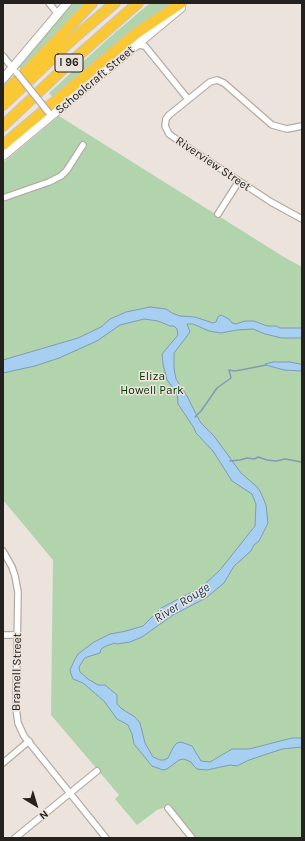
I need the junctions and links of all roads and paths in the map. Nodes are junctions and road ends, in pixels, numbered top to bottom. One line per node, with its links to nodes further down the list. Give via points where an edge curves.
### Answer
1 (49, 3): 8 (street)
2 (67, 3): 8 (main road)
3 (92, 3): 13 (highway)
4 (115, 3): 15 (highway, I 96)
5 (138, 3): 17 (highway, I 96)
6 (181, 3): 19 (highway, via 148,24)
7 (186, 3): 9 (main road, Schoolcraft Street)
8 (58, 13): 11 (main road)
9 (137, 45): 14 (street, via 145,46); 16 (main road, Schoolcraft Street)
10 (3, 56): 11 (street)
11 (15, 70): 12 (main road); 16 (street, bridge)
12 (3, 79)
13 (3, 94)
14 (188, 99): 18 (street, via 210,82 220,81 272,125 287,129); 22 (street, Riverview Street, via 166,119 166,131)
15 (3, 105)
16 (50, 114): 21 (main road, Schoolcraft Street)
17 (3, 126)
18 (302, 126)
19 (3, 145)
20 (82, 145): 23 (street, via 61,176)
21 (3, 156)
22 (239, 181): 24 (street); 25 (street, Riverview Street)
23 (3, 198)
24 (218, 214)
25 (302, 219)
26 (3, 552): 28 (street, Bramell Street, via 12,567 17,584)
27 (3, 635): 28 (street)
28 (18, 635): 29 (street, Bramell Street, via 16,716)
29 (29, 742): 30 (street); 32 (street, Bramell Street)
30 (3, 763)
31 (97, 771): 32 (street)
32 (70, 793): 34 (street); 35 (street, Bramell Street)
33 (168, 808): 36 (street)
34 (15, 838)
35 (106, 838)
36 (192, 838)

